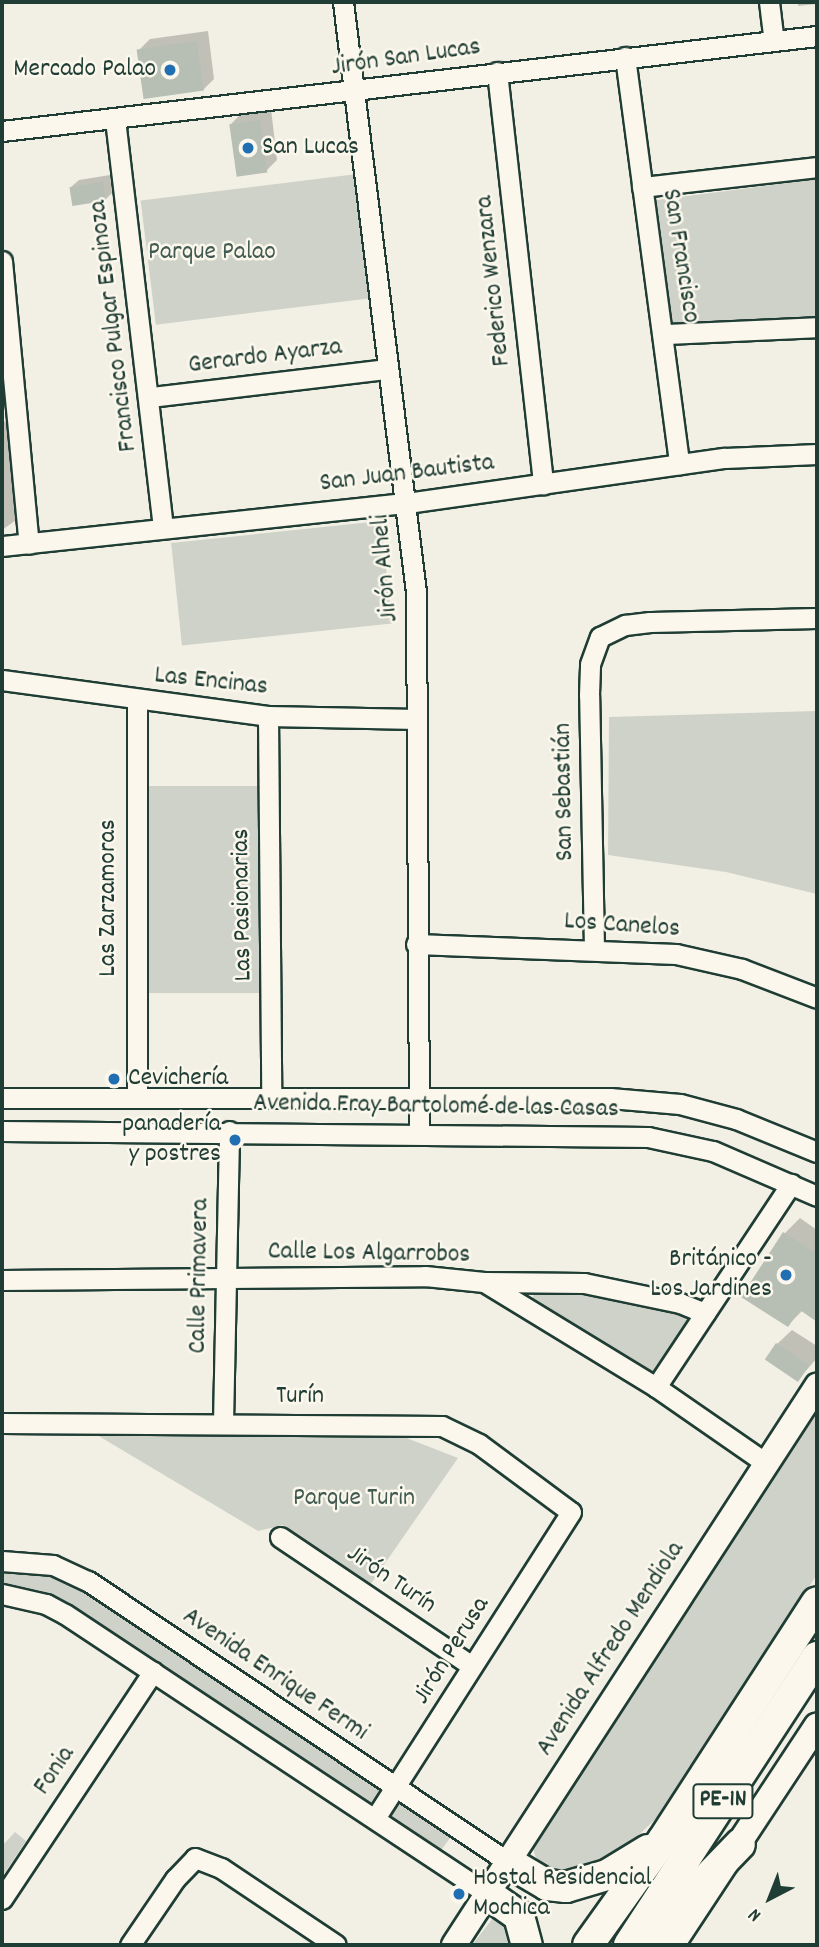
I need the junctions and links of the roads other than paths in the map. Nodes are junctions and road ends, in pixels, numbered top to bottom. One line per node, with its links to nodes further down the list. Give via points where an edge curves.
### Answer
1 (343, 2): 7 (street, Jirón Alheli)
2 (769, 2): 4 (street)
3 (817, 36): 4 (street, Jirón San Lucas)
4 (774, 40): 5 (street, Jirón San Lucas)
5 (625, 57): 6 (street, Jirón San Lucas); 11 (street, San Francisco)
6 (497, 72): 7 (street, Jirón San Lucas); 19 (street, Federico Wenzara)
7 (352, 92): 8 (street, Jirón San Lucas); 15 (street, Jirón Alheli)
8 (115, 119): 9 (street, Jirón San Lucas); 16 (street, Francisco Pulgar Espinoza)
9 (2, 131)
10 (817, 167): 11 (street)
11 (642, 187): 14 (street, San Francisco)
12 (2, 264): 22 (street)
13 (817, 327): 14 (street)
14 (665, 334): 18 (street, San Francisco)
15 (386, 369): 16 (street, Gerardo Ayarza); 20 (street, Jirón Alheli)
16 (151, 397): 21 (street, Francisco Pulgar Espinoza)
17 (817, 454): 18 (street, San Juan Bautista)
18 (679, 464): 19 (street, San Juan Bautista)
19 (543, 484): 20 (street, San Juan Bautista)
20 (407, 503): 21 (street, San Juan Bautista); 28 (street, Jirón Alheli, via 416,592)
21 (163, 528): 22 (street, San Juan Bautista)
22 (29, 544): 23 (street, San Juan Bautista)
23 (2, 547)
24 (817, 618): 30 (street, San Sebastián, via 649,622 625,625 600,637 590,664 589,695)
25 (2, 680): 26 (street, Las Encinas)
26 (137, 701): 27 (street, Las Encinas); 33 (street, Las Zarzamoras)
27 (268, 716): 28 (street, Las Encinas); 32 (street, Las Pasionarias)
28 (417, 719): 29 (street, Jirón Alheli)
29 (416, 944): 30 (street, Los Canelos); 35 (street, Jirón Alheli)
30 (594, 948): 31 (street, Los Canelos, via 711,960)
31 (817, 998)
32 (271, 1095): 33 (street, Avenida Fray Bartolomé de las Casas); 35 (street, Avenida Fray Bartolomé de las Casas)
33 (137, 1096): 34 (street, Avenida Fray Bartolomé de las Casas)
34 (2, 1098)
35 (416, 1099): 38 (street, Jirón Alheli); 39 (street, Avenida Fray Bartolomé de las Casas, via 541,1095 680,1104)
36 (2, 1131): 37 (street, Avenida Fray Bartolomé de las Casas)
37 (229, 1131): 38 (street, Avenida Fray Bartolomé de las Casas); 42 (street, Calle Primavera)
38 (419, 1133): 40 (street, Avenida Fray Bartolomé de las Casas, via 648,1137 713,1151)
39 (816, 1148)
40 (791, 1184): 41 (street, Avenida Fray Bartolomé de las Casas); 45 (street)
41 (817, 1196)
42 (228, 1279): 43 (street, Calle Los Algarrobos); 44 (street, Calle Los Algarrobos, via 425,1276); 49 (street, Calle Primavera)
43 (2, 1280)
44 (484, 1282): 45 (street, via 584,1283 680,1303); 47 (street, Calle Los Algarrobos)
45 (705, 1313): 47 (street)
46 (817, 1386): 50 (main road, Avenida Alfredo Mendiola)
47 (656, 1387): 50 (street, Calle Los Algarrobos)
48 (2, 1423): 49 (street, Turín)
49 (223, 1423): 51 (street, Turín, via 442,1426 478,1444)
50 (767, 1464): 64 (main road, Avenida Alfredo Mendiola)
51 (571, 1512): 57 (street, Jirón Perusa)
52 (280, 1536): 57 (street, Jirón Turín)
53 (2, 1561): 60 (street, Avenida Enrique Fermi, via 53,1565 88,1581)
54 (2, 1594): 58 (street, via 47,1604)
55 (817, 1602): 62 (highway, PE-1N)
56 (817, 1657): 72 (highway, PE-1N)
57 (472, 1666): 60 (street, Jirón Perusa)
58 (153, 1672): 61 (street); 66 (street, Fonia)
59 (817, 1725): 63 (main road)
60 (396, 1787): 61 (street, Jirón Perusa); 64 (street, Avenida Enrique Fermi)
61 (376, 1817): 65 (street)
62 (663, 1840): 64 (highway, via 607,1875 575,1886 547,1885); 71 (highway, PE-1N)
63 (740, 1844): 73 (highway); 74 (main road)
64 (508, 1862): 65 (main road, Avenida Alfredo Mendiola)
65 (489, 1895): 69 (main road, Avenida Alfredo Mendiola); 70 (highway, via 519,1916)
66 (3, 1896)
67 (130, 1945): 68 (street, via 195,1858 221,1868)
68 (336, 1945)
69 (454, 1945)
70 (527, 1945)
71 (587, 1945)
72 (629, 1945)
73 (642, 1945)
74 (672, 1945)

